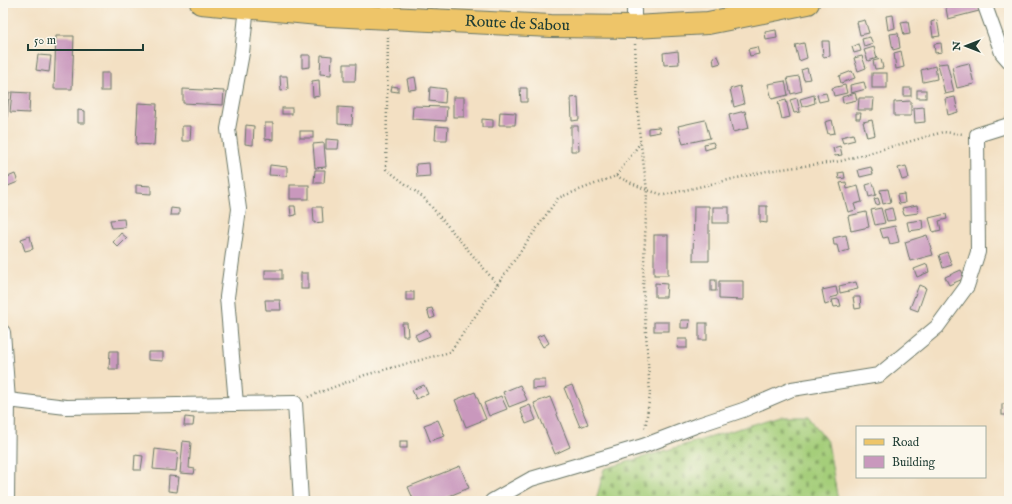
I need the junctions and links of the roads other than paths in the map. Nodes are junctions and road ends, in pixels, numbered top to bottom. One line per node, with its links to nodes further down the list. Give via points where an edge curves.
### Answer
1 (201, 3): 5 (main road, Route de Sabou)
2 (634, 3): 7 (street)
3 (808, 3): 7 (main road, Route de Sabou, via 708,23)
4 (984, 3): 8 (street, via 1002,53)
5 (247, 6): 6 (main road, Route de Sabou, via 329,15); 12 (street, via 242,53 228,129 239,209 227,297)
6 (388, 11): 7 (main road, Route de Sabou, via 550,26)
7 (634, 27)
8 (1009, 61)
9 (1009, 125): 15 (street, via 976,135 978,252 967,286 937,327 879,375 792,389 743,410 643,446 531,479)
10 (3, 332): 11 (street)
11 (8, 400): 12 (street, via 66,407); 13 (street)
12 (236, 404): 14 (street, via 295,403)
13 (7, 501)
14 (301, 501)
15 (492, 501)

